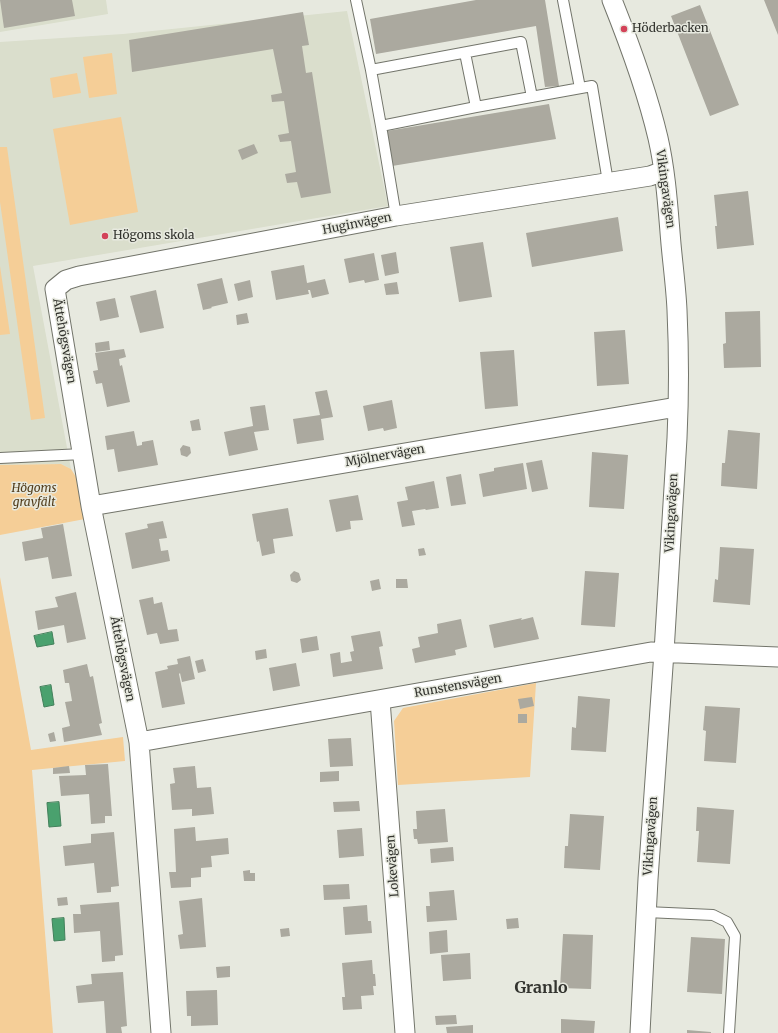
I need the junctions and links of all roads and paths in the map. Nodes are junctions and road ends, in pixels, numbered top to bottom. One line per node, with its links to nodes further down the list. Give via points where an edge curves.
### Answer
1 (356, 0): 5 (lane)
2 (563, 0): 6 (lane)
3 (612, 0): 10 (street, Vikingavägen, via 650,108)
4 (465, 53): 5 (lane); 7 (lane, via 521,42); 8 (lane)
5 (371, 70): 9 (lane)
6 (580, 88): 7 (lane); 11 (lane, via 592,86)
7 (532, 97): 8 (lane)
8 (476, 107): 9 (lane)
9 (382, 126): 12 (lane)
10 (664, 171): 11 (street, Huginvägen, via 650,176); 14 (street, Vikingavägen, via 677,309)
11 (608, 182): 12 (street, Huginvägen)
12 (396, 216): 13 (street, Huginvägen, via 79,276 66,280)
13 (55, 289): 15 (street, Ättehögsvägen)
14 (678, 407): 17 (street, Mjölnervägen); 18 (street, Vikingavägen)
15 (83, 454): 16 (lane); 17 (street, Ättehögsvägen)
16 (0, 458)
17 (91, 506): 21 (street, Ättehögsvägen)
18 (664, 652): 19 (street, Runstensvägen); 20 (street, Runstensvägen, via 651,652); 22 (street, Vikingavägen)
19 (778, 658)
20 (380, 700): 21 (street, Runstensvägen); 24 (street, Lokevägen)
21 (139, 742): 23 (street, Ättehögsvägen)
22 (646, 912): 25 (street, Vikingavägen); 26 (lane, via 713,915 728,922 735,936)
23 (162, 1033)
24 (405, 1033)
25 (640, 1033)
26 (729, 1033)

